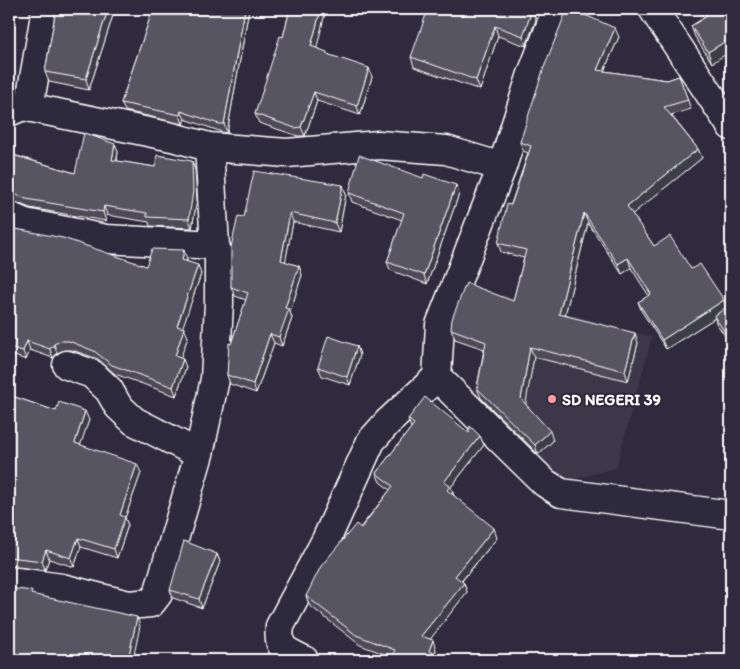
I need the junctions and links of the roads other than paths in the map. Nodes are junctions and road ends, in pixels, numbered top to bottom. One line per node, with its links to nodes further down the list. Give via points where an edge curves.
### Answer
1 (46, 9): 4 (street)
2 (557, 9): 7 (street)
3 (653, 9): 5 (street)
4 (19, 109): 6 (street)
5 (731, 126)
6 (209, 146): 7 (street, via 287,153 379,145 446,150); 9 (street)
7 (502, 167): 11 (street, via 440,326)
8 (9, 216): 9 (street, via 25,223 106,239)
9 (215, 245): 12 (street, via 219,258 219,303 215,379)
10 (67, 365): 12 (street, via 92,374 134,421)
11 (437, 377): 13 (street, via 545,483 561,492); 15 (street, via 371,441 326,540 280,626 278,639 284,650)
12 (199, 454): 14 (street, via 158,594 151,603 130,605 62,588)
13 (731, 515)
14 (9, 581)
15 (304, 660)

